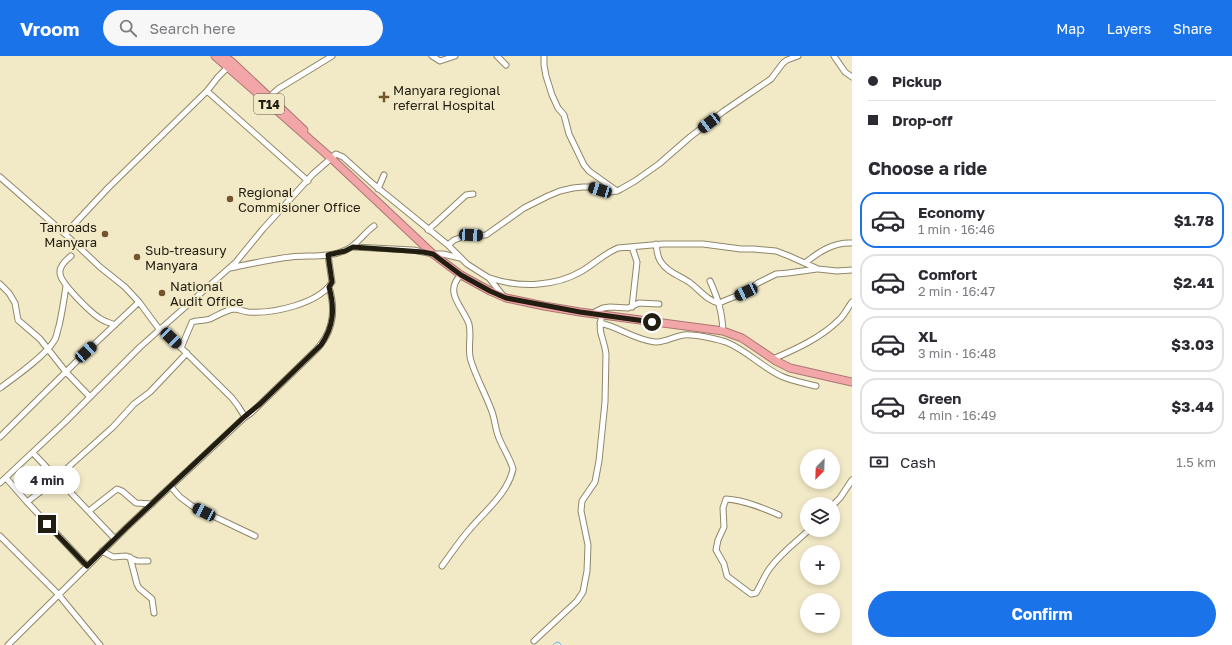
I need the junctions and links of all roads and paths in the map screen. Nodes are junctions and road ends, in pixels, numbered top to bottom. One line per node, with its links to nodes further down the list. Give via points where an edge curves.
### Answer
1 (216, 56): 10 (highway, T14)
2 (224, 56): 10 (highway, T14)
3 (332, 56): 14 (street, via 278,89)
4 (432, 56): 5 (street, via 440,61)
5 (455, 56)
6 (497, 56): 11 (street)
7 (544, 56): 22 (street, via 552,96 564,115 569,134 584,165 588,171)
8 (798, 56): 22 (street, via 783,63 771,79 724,111 659,164)
9 (834, 56): 12 (street)
10 (230, 65): 13 (street); 14 (highway, T14)
11 (506, 65)
12 (852, 78)
13 (207, 91): 18 (street); 26 (street)
14 (267, 99): 15 (highway, T14, via 299,124)
15 (332, 159): 18 (street); 19 (highway, T14); 20 (street, via 336,154 340,155)
16 (384, 175): 21 (street)
17 (0, 178): 26 (street)
18 (308, 180): 37 (street)
19 (354, 180): 20 (street); 32 (highway, T14)
20 (373, 184): 21 (street)
21 (378, 189): 25 (street)
22 (617, 191): 29 (street, via 609,192 590,187 560,191 524,208 486,235 466,236)
23 (473, 194): 25 (street, via 466,195)
24 (374, 226): 30 (street)
25 (428, 230): 29 (street)
26 (65, 234): 47 (street)
27 (852, 243): 36 (street, via 836,244 818,253)
28 (656, 244): 31 (street); 36 (street, via 703,244 776,251); 49 (street, via 659,260 666,268 690,282 708,299)
29 (448, 245): 35 (street)
30 (353, 247): 32 (street, via 413,250); 33 (street)
31 (632, 247): 41 (street, via 613,250 575,275 558,280 537,284 514,284); 51 (street, via 637,262)
32 (433, 254): 35 (street); 40 (highway, T14)
33 (328, 255): 37 (street, via 276,259); 45 (street, via 332,282)
34 (71, 256): 44 (street, via 60,269 60,277)
35 (460, 258): 41 (street)
36 (806, 263): 38 (street)
37 (228, 268): 56 (street)
38 (818, 268): 39 (street); 49 (street, via 776,274 746,292)
39 (852, 270)
40 (461, 275): 46 (highway, T14); 87 (street, via 455,284 454,293 469,325 470,359 492,410 498,437 513,468 502,493 465,534)
41 (489, 278): 46 (street)
42 (710, 281): 49 (street)
43 (0, 284): 59 (street, via 9,292 15,303 18,320)
44 (66, 286): 55 (street, via 99,318); 59 (street, via 56,337)
45 (329, 287): 58 (street, via 291,308 257,312 238,309 192,322); 67 (street, via 333,315 327,336 311,355)
46 (506, 298): 52 (highway, T14)
47 (139, 302): 55 (street); 56 (street)
48 (852, 302): 61 (street, via 841,318 829,329 801,347)
49 (719, 303): 57 (street)
50 (659, 304): 51 (street, via 641,303)
51 (632, 307): 52 (street, via 610,307)
52 (592, 314): 53 (highway, T14)
53 (602, 315): 54 (street); 57 (highway, T14)
54 (600, 323): 64 (street, via 656,343 684,335 726,342 780,375); 90 (street, via 606,354 605,402 596,477 582,501 581,511 588,545 583,592 578,601)
55 (115, 324): 62 (street)
56 (160, 329): 58 (street); 66 (street)
57 (723, 331): 61 (highway, T14, via 742,338)
58 (181, 348): 60 (street)
59 (48, 349): 62 (street); 65 (street)
60 (187, 353): 67 (street, via 232,398); 70 (street, via 150,392)
61 (773, 359): 63 (highway, T14, via 790,368)
62 (66, 372): 66 (street); 68 (street)
63 (852, 382)
64 (816, 386)
65 (0, 388)
66 (90, 397): 69 (street)
67 (244, 417): 73 (street)
68 (1, 434)
69 (33, 453): 70 (street); 72 (street)
70 (56, 478): 75 (street); 77 (street)
71 (852, 480): 74 (street)
72 (2, 481): 75 (street)
73 (171, 487): 76 (street); 80 (street, via 192,506)
74 (840, 498)
75 (27, 502): 86 (street)
76 (152, 504): 77 (street, via 136,503 117,489); 82 (street)
77 (89, 511): 82 (street)
78 (779, 515): 81 (street, via 726,499 723,508 724,527 716,552 728,576 751,594 756,593 774,563)
79 (0, 536): 88 (street)
80 (255, 536)
81 (801, 537)
82 (115, 539): 83 (street)
83 (102, 552): 84 (street, via 113,557); 86 (street)
84 (130, 557): 85 (street, via 137,561); 89 (street, via 136,584 152,599)
85 (148, 561)
86 (87, 566): 88 (street)
87 (442, 566)
88 (58, 594): 91 (street); 92 (street)
89 (154, 613)
90 (534, 641)
91 (8, 645)
92 (100, 645)

